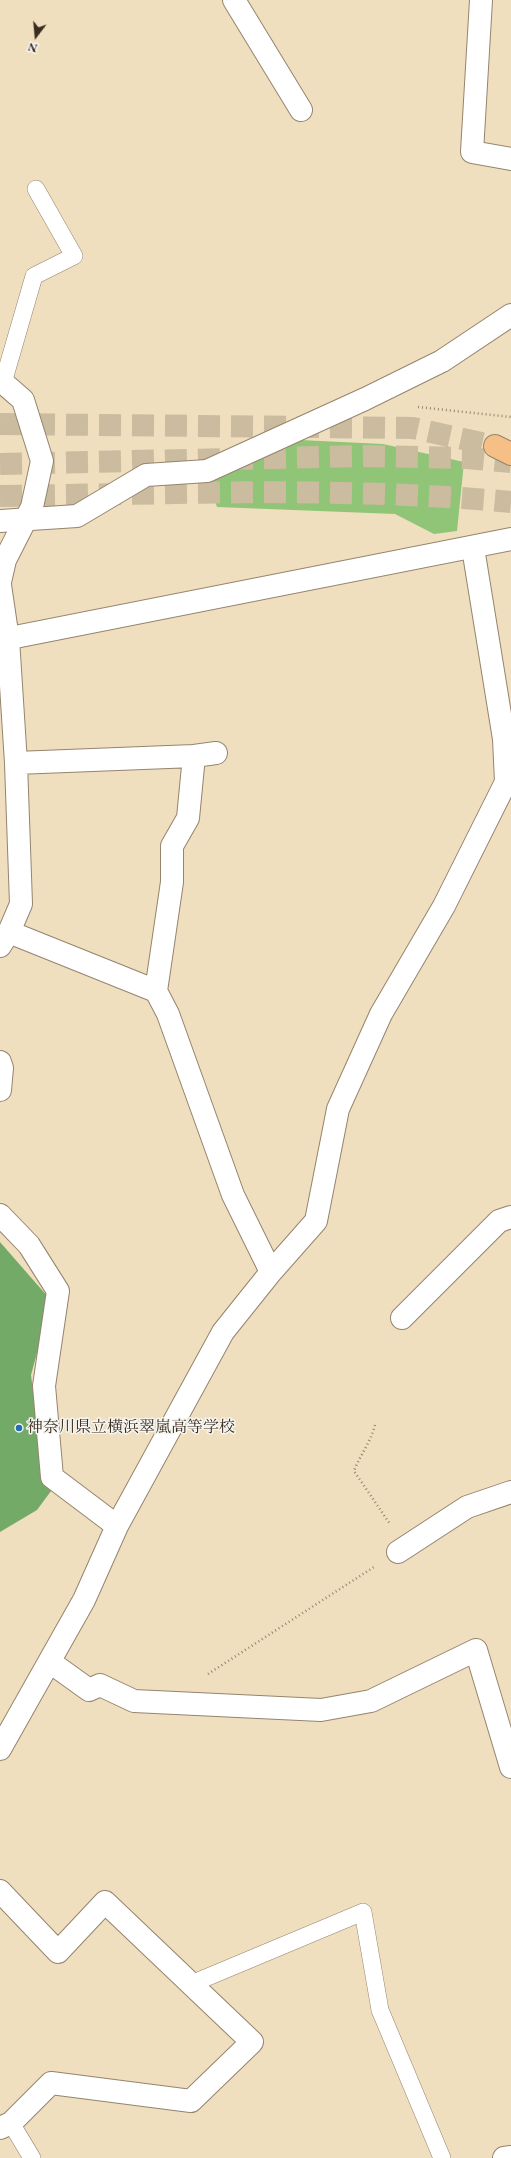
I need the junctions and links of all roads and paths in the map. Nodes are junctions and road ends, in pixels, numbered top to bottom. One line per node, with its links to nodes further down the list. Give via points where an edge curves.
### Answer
1 (235, 0): 3 (street)
2 (481, 0): 4 (street, via 472,152)
3 (301, 110)
4 (511, 159)
5 (36, 189): 7 (lane, via 74,256 34,276)
6 (511, 315): 10 (street, via 442,361 207,471 146,475 77,516)
7 (1, 381): 10 (street, via 23,400 42,461 32,507)
8 (416, 406): 9 (path)
9 (511, 417)
10 (26, 519): 11 (street); 14 (street, via 6,560)
11 (0, 521)
12 (511, 539): 13 (street)
13 (473, 548): 16 (street); 17 (street)
14 (0, 582)
15 (0, 585): 16 (street)
16 (4, 639): 20 (street)
17 (507, 744): 27 (street, via 506,782 444,906 381,1014 338,1109 316,1221)
18 (216, 753): 19 (street)
19 (194, 756): 20 (street); 22 (street, via 188,818 172,846 172,882)
20 (16, 763): 21 (street, via 21,904)
21 (5, 939): 22 (street)
22 (156, 991): 27 (street, via 168,1014 233,1195)
23 (0, 1062): 24 (street)
24 (0, 1090)
25 (0, 1215): 31 (street, via 29,1245 58,1292 44,1386 52,1477)
26 (511, 1217): 28 (street, via 498,1222)
27 (271, 1272): 31 (street, via 223,1332)
28 (402, 1318)
29 (375, 1425): 32 (path, via 371,1439 354,1471)
30 (511, 1492): 32 (street, via 467,1507)
31 (117, 1526): 33 (street, via 84,1600)
32 (402, 1550): 34 (path, via 204,1677)
33 (50, 1662): 34 (street, via 89,1690 100,1685 134,1701); 35 (street)
34 (179, 1703): 36 (street, via 321,1710 371,1701 476,1650)
35 (0, 1749)
36 (511, 1767)
37 (0, 1891): 38 (street, via 58,1952 105,1902)
38 (191, 1984): 39 (street, via 252,2042 191,2101 50,2084); 42 (lane, via 362,1912 380,2010)
39 (5, 2125): 41 (lane)
40 (511, 2157): 43 (street)
41 (32, 2158)
42 (442, 2158)
43 (504, 2158)

